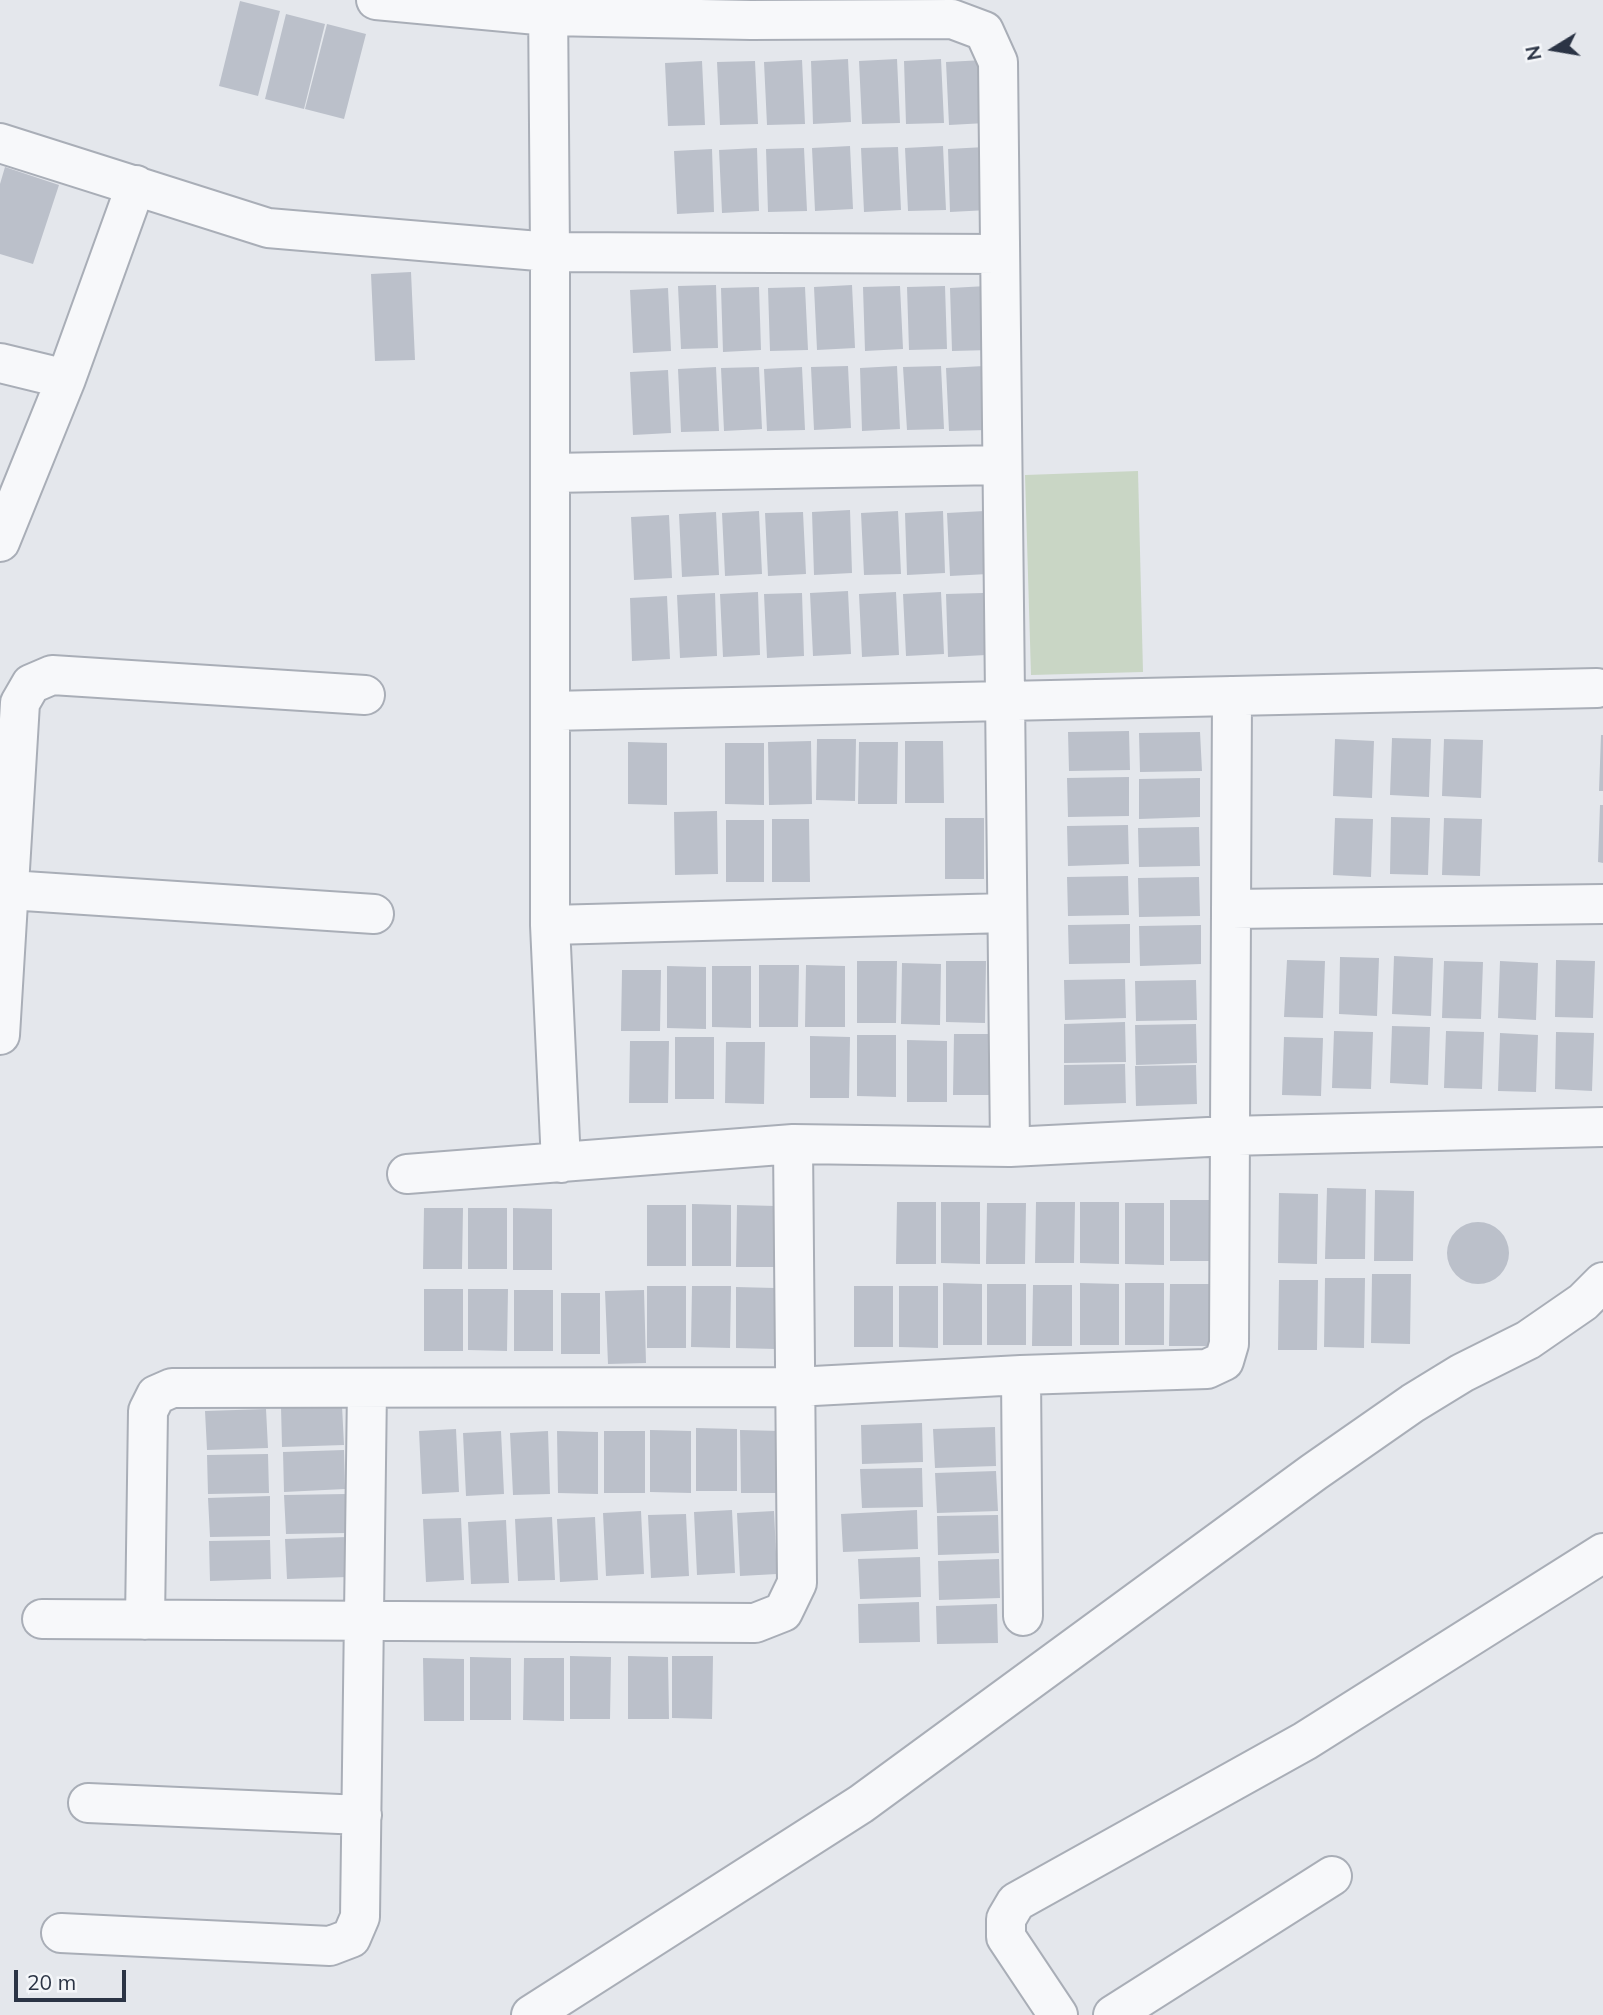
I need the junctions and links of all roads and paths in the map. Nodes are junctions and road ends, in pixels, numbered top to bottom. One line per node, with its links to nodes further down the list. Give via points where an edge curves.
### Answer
1 (376, 0): 2 (street)
2 (548, 8): 3 (street); 6 (street)
3 (751, 10): 7 (street, via 952,19 984,31 998,62)
4 (0, 143): 5 (street)
5 (136, 185): 6 (street, via 268,228); 9 (street)
6 (550, 252): 7 (street); 11 (street)
7 (999, 254): 10 (street)
8 (0, 363): 9 (street)
9 (65, 379): 12 (street)
10 (1002, 465): 11 (street); 16 (street)
11 (550, 473): 17 (street)
12 (0, 542)
13 (1597, 688): 15 (street)
14 (365, 695): 18 (street, via 52,675 31,684 20,703)
15 (1232, 696): 16 (street); 20 (street)
16 (1005, 701): 17 (street); 21 (street)
17 (550, 710): 23 (street)
18 (9, 890): 22 (street); 24 (street)
19 (1603, 904): 20 (street)
20 (1232, 909): 26 (street)
21 (1007, 913): 23 (street); 28 (street)
22 (374, 914)
23 (550, 925): 29 (street)
24 (0, 1035)
25 (1603, 1127): 26 (street)
26 (1228, 1136): 28 (street); 32 (street, via 1229,1344 1224,1361 1207,1369)
27 (793, 1144): 28 (street); 29 (street); 33 (street)
28 (1010, 1147)
29 (561, 1163): 30 (street)
30 (407, 1174)
31 (1603, 1282): 44 (street, via 1583,1302 1528,1340 1413,1403 1314,1472 861,1804)
32 (1021, 1375): 33 (street); 36 (street)
33 (795, 1387): 34 (street); 39 (street, via 797,1583 783,1612 755,1623)
34 (367, 1388): 38 (street, via 172,1388 156,1395 148,1411); 39 (street)
35 (1603, 1553): 45 (street, via 1305,1741 1016,1902 1006,1919 1006,1937)
36 (1023, 1616)
37 (43, 1619): 38 (street)
38 (145, 1620): 39 (street)
39 (364, 1621): 41 (street)
40 (88, 1803): 41 (street)
41 (362, 1815): 43 (street, via 360,1917 351,1938 330,1946)
42 (1332, 1877): 46 (street)
43 (61, 1933)
44 (531, 2015)
45 (1058, 2015)
46 (1113, 2015)

